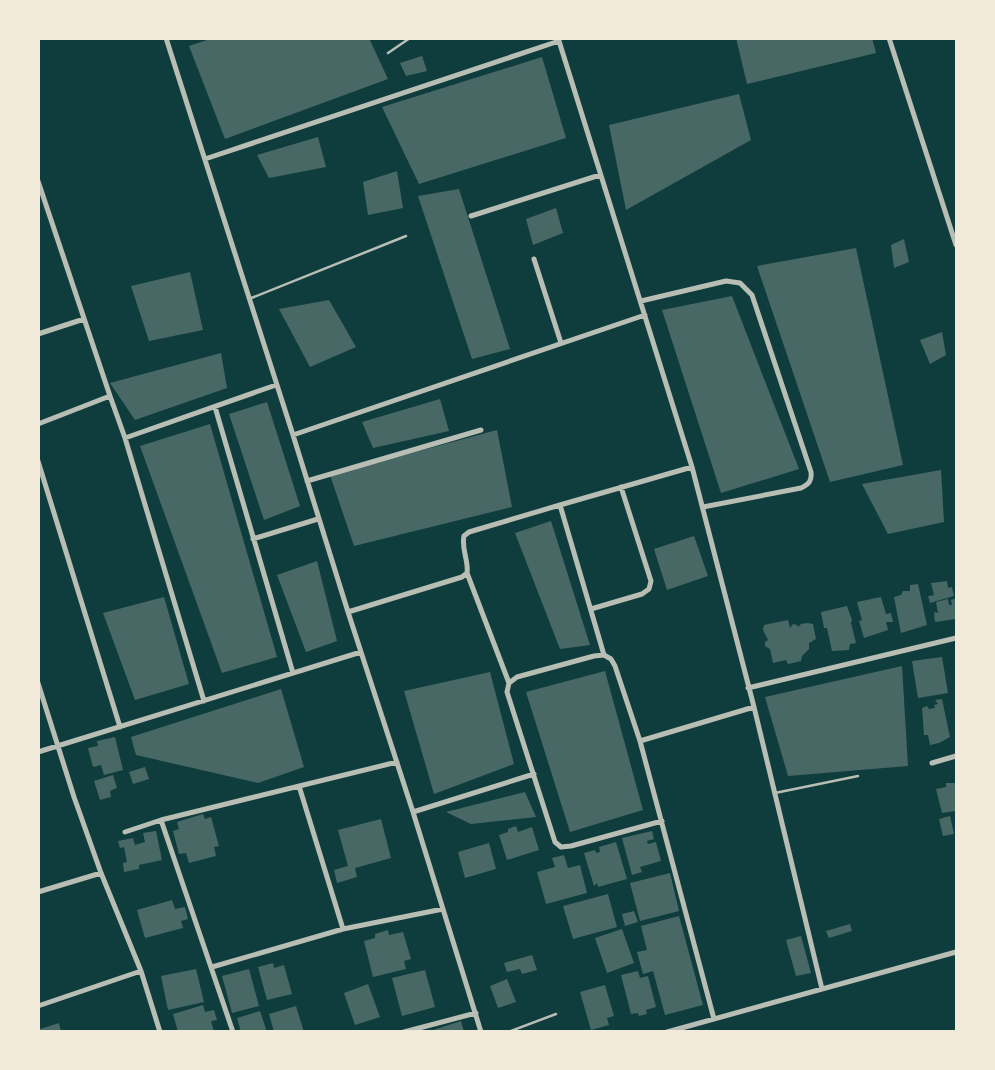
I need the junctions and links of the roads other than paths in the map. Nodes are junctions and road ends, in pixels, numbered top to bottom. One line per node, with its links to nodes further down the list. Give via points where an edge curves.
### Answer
1 (166, 38): 6 (street)
2 (410, 38): 5 (lane)
3 (889, 38): 11 (street)
4 (559, 40): 6 (street); 7 (street)
5 (388, 53)
6 (205, 159): 13 (street)
7 (600, 176): 9 (street); 14 (street)
8 (38, 181): 16 (street)
9 (471, 216)
10 (407, 236): 13 (lane)
11 (957, 245)
12 (534, 259): 18 (street)
13 (249, 299): 19 (street)
14 (641, 301): 15 (street); 31 (street, via 726,281 740,283 752,295 811,472 812,478 801,488)
15 (645, 315): 18 (street); 27 (street)
16 (84, 319): 17 (street); 20 (street)
17 (38, 334)
18 (561, 343): 24 (street)
19 (276, 385): 21 (street); 24 (street)
20 (110, 396): 22 (street); 25 (street)
21 (215, 407): 25 (street); 33 (street)
22 (38, 424)
23 (481, 430): 28 (street)
24 (293, 435): 28 (street)
25 (125, 438): 44 (street)
26 (38, 461): 46 (street)
27 (692, 467): 29 (street); 31 (street)
28 (307, 481): 32 (street)
29 (621, 487): 30 (street); 35 (street, via 651,581 649,589)
30 (560, 505): 34 (street, via 464,536); 35 (street)
31 (703, 507): 43 (street)
32 (318, 519): 33 (street); 36 (street)
33 (253, 539): 40 (street)
34 (467, 573): 36 (street); 42 (street)
35 (590, 609): 39 (street)
36 (348, 612): 38 (street)
37 (957, 638): 43 (street)
38 (361, 652): 40 (street); 51 (street)
39 (604, 655): 42 (street); 47 (street, via 615,666)
40 (293, 673): 44 (street)
41 (38, 683): 48 (street)
42 (509, 683): 53 (street, via 507,692)
43 (748, 688): 45 (street)
44 (204, 701): 46 (street)
45 (754, 707): 47 (street); 56 (street)
46 (120, 727): 48 (street)
47 (640, 741): 59 (street)
48 (57, 746): 49 (street); 61 (street)
49 (38, 752)
50 (957, 756): 52 (street)
51 (397, 762): 55 (street); 57 (street)
52 (932, 763)
53 (534, 774): 57 (street); 59 (street, via 555,842 561,847)
54 (858, 776): 56 (lane)
55 (299, 786): 58 (street); 64 (street)
56 (775, 793): 68 (street)
57 (413, 812): 63 (street)
58 (161, 820): 60 (street); 66 (street)
59 (662, 821): 72 (street)
60 (125, 832)
61 (101, 873): 62 (street); 67 (street)
62 (38, 892)
63 (443, 909): 64 (street); 70 (street)
64 (342, 929): 66 (street)
65 (957, 953): 68 (street)
66 (212, 967): 74 (street)
67 (141, 971): 69 (street); 73 (street)
68 (822, 989): 72 (street)
69 (38, 1006)
70 (476, 1013): 75 (street); 76 (street)
71 (556, 1014): 77 (lane)
72 (714, 1019): 78 (street)
73 (160, 1031)
74 (233, 1031)
75 (404, 1031)
76 (481, 1031)
77 (508, 1031)
78 (667, 1031)

